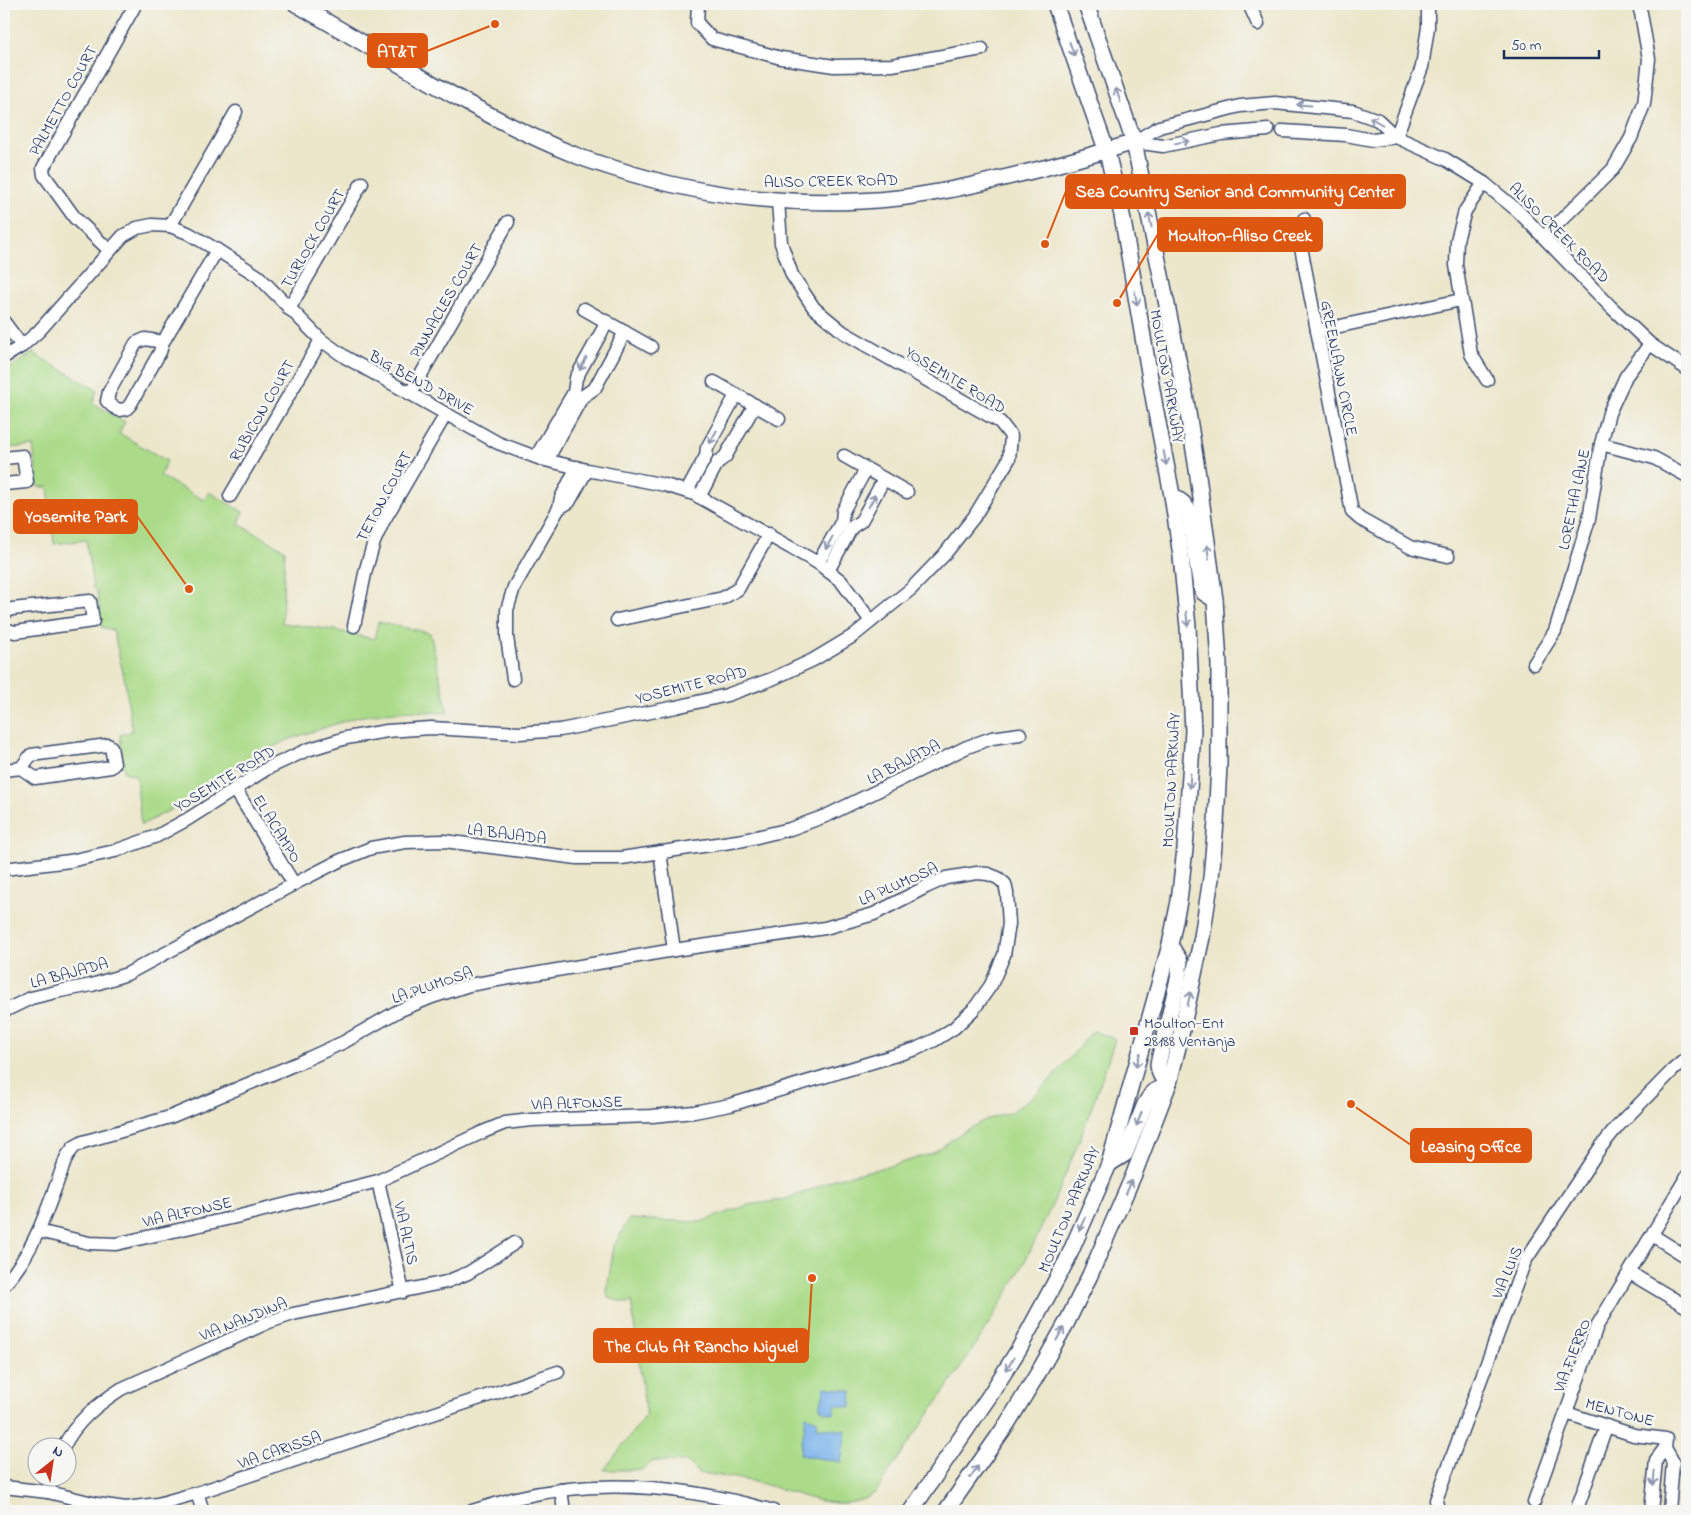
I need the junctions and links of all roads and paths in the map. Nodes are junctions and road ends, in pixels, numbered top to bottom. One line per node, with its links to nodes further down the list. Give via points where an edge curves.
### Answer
1 (296, 4): 19 (main road, ALISO CREEK ROAD, via 480,110 576,156 644,178 708,193)
2 (698, 4): 10 (street, via 697,24 712,39 781,58 834,66 892,65)
3 (1055, 4): 16 (main road, MOULTON PARKWAY, one-way to 16)
4 (1086, 4): 15 (main road, MOULTON PARKWAY, one-way to 4)
5 (1249, 4): 9 (street)
6 (1428, 4): 14 (street, via 1422,67)
7 (1638, 4): 23 (street, via 1648,59 1644,104 1631,138 1613,168)
8 (134, 7): 24 (street, PALMETTO COURT, via 42,168 75,218)
9 (1258, 24)
10 (982, 49)
11 (236, 112): 22 (street)
12 (1268, 130): 15 (street, ALISO CREEK ROAD, one-way to 12, via 1163,146 1221,134)
13 (1283, 130): 14 (street, via 1373,140)
14 (1396, 137): 15 (street, ALISO CREEK ROAD, one-way to 15, via 1378,120 1353,111 1275,103 1240,106 1159,127); 18 (street, ALISO CREEK ROAD, via 1445,159)
15 (1134, 142): 16 (main road, ALISO CREEK ROAD); 67 (main road, MOULTON PARKWAY, one-way to 15, via 1185,394)
16 (1107, 152): 19 (main road, ALISO CREEK ROAD, via 946,191 899,198); 61 (main road, MOULTON PARKWAY, one-way to 61, via 1122,215)
17 (362, 183): 27 (street, TURLOCK COURT)
18 (1484, 183): 23 (street, ALISO CREEK ROAD); 26 (street, via 1465,211 1457,240 1456,265)
19 (778, 201): 70 (street, YOSEMITE ROAD, via 781,243 792,274 814,308 843,332 1000,422 1011,436 1009,459 974,517 912,589)
20 (1304, 219): 31 (street, GREENLAWN CIRCLE, via 1301,247)
21 (508, 222): 42 (street, PINNACLES COURT)
22 (170, 226): 24 (street, BIG BEND DRIVE, via 137,228 123,236); 25 (street, BIG BEND DRIVE)
23 (1544, 238): 35 (street, ALISO CREEK ROAD)
24 (110, 250): 36 (street, BIG BEND DRIVE)
25 (217, 250): 27 (street, BIG BEND DRIVE, via 258,276); 34 (street)
26 (1461, 300): 31 (street); 40 (street, via 1471,354)
27 (289, 309): 33 (street, BIG BEND DRIVE)
28 (584, 309): 30 (street)
29 (4, 322): 36 (street)
30 (607, 322): 32 (street); 43 (street, one-way to 43, via 576,378)
31 (1317, 331): 65 (street, GREENLAWN CIRCLE, via 1352,512 1410,547)
32 (626, 332): 37 (street); 43 (street, via 595,388)
33 (320, 340): 42 (street, BIG BEND DRIVE); 62 (street, RUBICON COURT)
34 (163, 342): 34 (street, via 130,405 119,410 112,406 108,392 136,343 145,339)
35 (1650, 344): 39 (street, ALISO CREEK ROAD); 48 (street, LORETHA LANE, via 1626,376 1609,413)
36 (22, 346): 38 (street, BIG BEND DRIVE)
37 (651, 346)
38 (4, 357)
39 (1687, 369)
40 (1486, 380)
41 (714, 382): 44 (street)
42 (410, 394): 46 (street, BIG BEND DRIVE)
43 (578, 395): 52 (street)
44 (736, 395): 45 (street); 49 (street, one-way to 49, via 707,448)
45 (755, 406): 47 (street); 53 (street, via 725,457)
46 (446, 414): 52 (street, BIG BEND DRIVE, via 498,442); 71 (street, TETON COURT, via 374,542)
47 (778, 419)
48 (1601, 444): 56 (street, via 1654,458); 73 (street, LORETHA LANE, via 1589,519 1556,631)
49 (706, 456): 53 (street); 60 (street)
50 (844, 456): 55 (street)
51 (4, 458): 58 (street, via 23,456 27,482)
52 (541, 458): 54 (street, BIG BEND DRIVE)
53 (718, 462): 60 (street)
54 (582, 468): 60 (street, BIG BEND DRIVE); 74 (street, via 569,502 559,508 514,587 507,610 506,637)
55 (866, 469): 57 (street); 63 (street, via 842,511)
56 (1687, 476)
57 (884, 479): 59 (street); 63 (street, one-way to 57, via 861,521)
58 (4, 484)
59 (908, 492)
60 (693, 494): 64 (street, BIG BEND DRIVE)
61 (1172, 495): 67 (main road, via 1189,511 1201,587); 83 (main road, MOULTON PARKWAY, one-way to 83, via 1188,627 1192,731 1185,849)
62 (230, 496)
63 (847, 524): 66 (street)
64 (769, 534): 66 (street, BIG BEND DRIVE); 69 (street, via 738,589 723,598)
65 (1448, 556)
66 (823, 567): 70 (street, BIG BEND DRIVE, via 841,581)
67 (1215, 600): 87 (main road, MOULTON PARKWAY, one-way to 67, via 1194,978 1211,878 1220,721)
68 (4, 613): 72 (street, via 12,609 90,601 93,621 15,632)
69 (617, 620)
70 (870, 621): 78 (street, YOSEMITE ROAD, via 853,636 813,660 727,695 560,730 519,733 431,728 354,737 307,750)
71 (354, 626)
72 (4, 629)
73 (1534, 664)
74 (513, 679)
75 (1020, 734): 79 (street, LA BAJADA, via 992,738 967,747 853,804 790,829 744,840)
76 (21, 768): 76 (street, via 31,755 112,747 114,764 111,767 35,778); 77 (street)
77 (4, 770)
78 (235, 788): 80 (street, YOSEMITE ROAD, via 157,836 115,851 70,861); 82 (street, EL ACAMPO)
79 (660, 852): 82 (street, LA BAJADA, via 621,858 577,858 444,841 405,842 371,848); 84 (street)
80 (4, 869)
81 (998, 878): 84 (street, LA PLUMOSA, via 978,873 946,878 874,914 825,928); 90 (street, VIA ALFONSE, via 1008,893 1009,924 1004,955 991,985 974,1009 935,1040 916,1049 730,1105 694,1112 505,1123)
82 (294, 884): 85 (street, LA BAJADA, via 126,974 31,998)
83 (1170, 945): 87 (main road, via 1180,961 1158,1064 1162,1078); 88 (main road, MOULTON PARKWAY, one-way to 88)
84 (674, 950): 91 (street, LA PLUMOSA, via 459,988 398,1012 344,1042 170,1117 83,1142 67,1156)
85 (4, 1011)
86 (1687, 1058): 117 (street, VIA LUIS, via 1600,1148 1525,1261 1436,1500)
87 (1168, 1083): 88 (main road, one-way to 88, via 1153,1092 1145,1104 1125,1154); 116 (main road, MOULTON PARKWAY, one-way to 87, via 1007,1424 1067,1322 1109,1234)
88 (1109, 1164): 115 (main road, MOULTON PARKWAY, one-way to 115, via 1067,1260 1019,1349)
89 (1687, 1176): 92 (street, VIA FIERRO)
90 (378, 1181): 91 (street, VIA ALFONSE, via 116,1244 89,1243); 97 (street, VIA ALTIS)
91 (38, 1231): 96 (street, LA PLUMOSA, via 26,1255)
92 (1652, 1234): 94 (street); 95 (street, VIA FIERRO)
93 (515, 1243): 97 (street, VIA NANDINA, via 468,1273)
94 (1687, 1257)
95 (1630, 1273): 98 (street); 100 (street, VIA FIERRO, via 1597,1326)
96 (4, 1285)
97 (403, 1292): 102 (street, VIA NANDINA, via 293,1314 269,1322 130,1385 99,1403)
98 (1687, 1307)
99 (558, 1372): 108 (street, VIA CARISSA)
100 (1566, 1413): 101 (street, MENTONE); 109 (street, VIA FIERRO)
101 (1606, 1427): 103 (street, MENTONE); 110 (street)
102 (70, 1438)
103 (1665, 1443): 118 (street, one-way to 118, via 1656,1460); 119 (street, via 1673,1462)
104 (4, 1487): 107 (street, VIA CARISSA)
105 (49, 1488): 107 (street)
106 (561, 1490): 112 (street); 113 (street); 114 (street, via 658,1488 719,1497)
107 (48, 1492): 108 (street, VIA CARISSA, via 126,1508 158,1504)
108 (198, 1493): 111 (street)
109 (1534, 1502)
110 (1578, 1506)
111 (203, 1511)
112 (472, 1511)
113 (564, 1511)
114 (773, 1511)
115 (911, 1511)
116 (946, 1511)
117 (1438, 1511)
118 (1651, 1511)
119 (1669, 1511)

